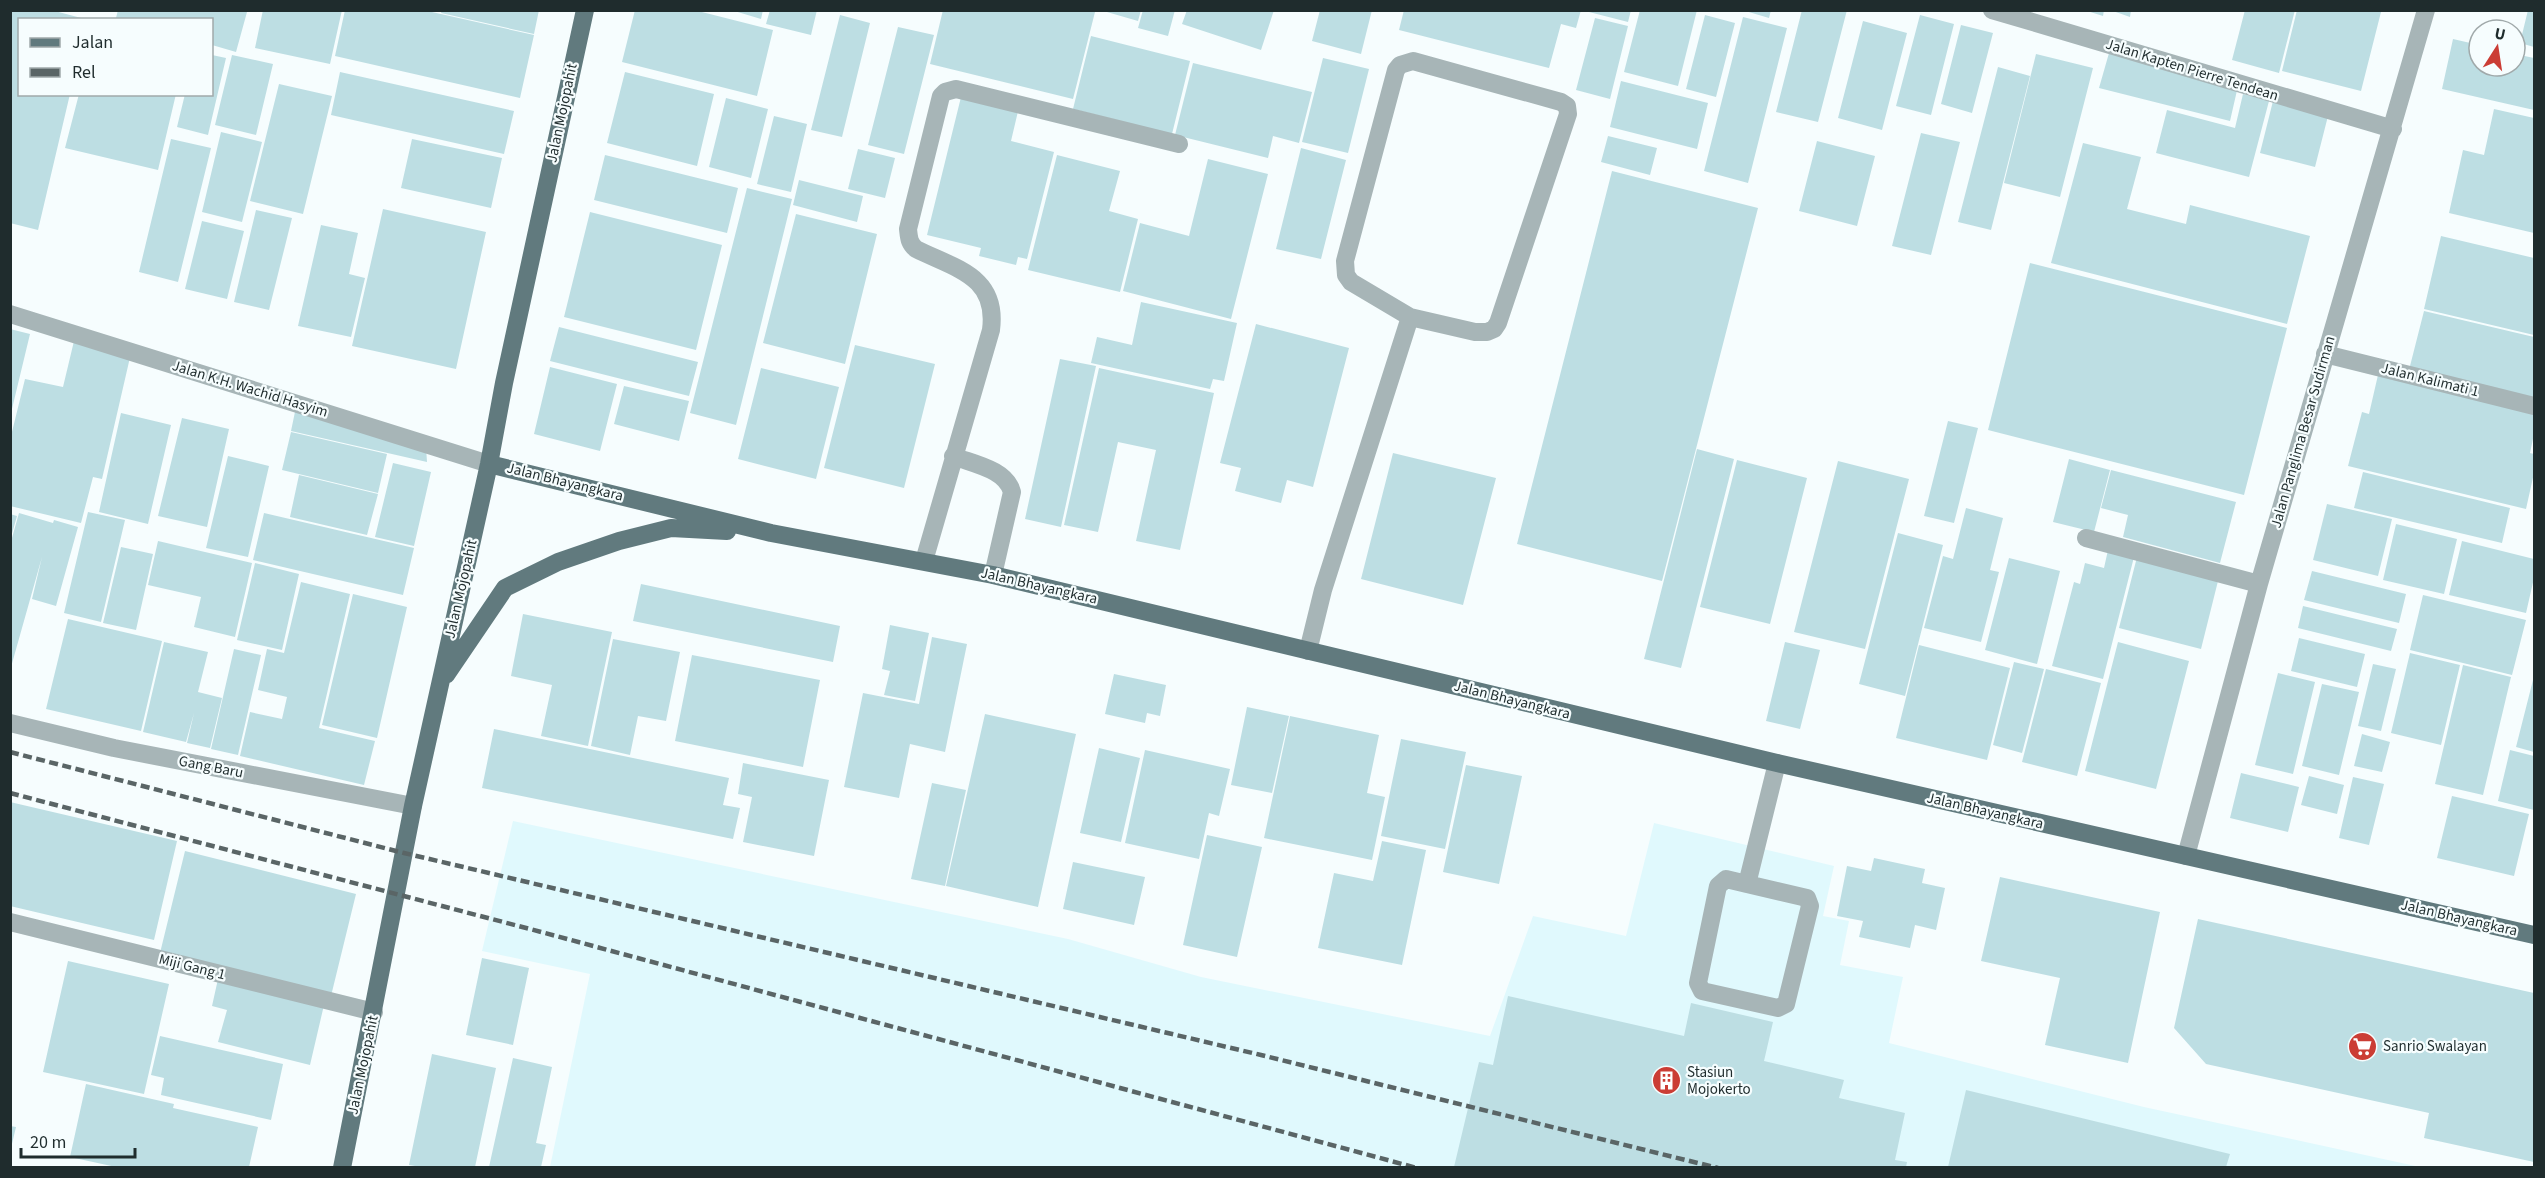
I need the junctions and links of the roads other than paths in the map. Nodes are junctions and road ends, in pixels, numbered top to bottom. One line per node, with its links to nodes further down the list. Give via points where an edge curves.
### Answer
1 (585, 10): 11 (main road, Jalan Mojopahit)
2 (1992, 10): 4 (street, Jalan Kapten Pierre Tendean)
3 (2426, 10): 4 (street, Jalan Panglima Besar Sudirman)
4 (2392, 129): 8 (street, Jalan Panglima Besar Sudirman)
5 (1179, 144): 10 (street, via 956,89 941,96 908,229 910,244 975,279 991,301 993,315)
6 (10, 314): 11 (street, Jalan K.H. Wachid Hasyim)
7 (1410, 316): 7 (street, via 1351,282 1344,267 1396,70 1413,61 1562,102 1568,114 1494,329 1475,332); 17 (street, via 1323,590)
8 (2325, 354): 9 (street, Jalan Kalimati 1); 16 (street, Jalan Panglima Besar Sudirman)
9 (2535, 406)
10 (953, 456): 14 (street); 15 (street, via 1009,482 1011,492)
11 (489, 464): 12 (main road, Jalan Bhayangkara); 18 (main road, Jalan Mojopahit)
12 (771, 533): 14 (main road, Jalan Bhayangkara); 18 (main road, via 670,528 558,562 505,588)
13 (2086, 538): 16 (street)
14 (924, 561): 15 (main road, Jalan Bhayangkara)
15 (993, 575): 17 (main road, Jalan Bhayangkara)
16 (2259, 584): 22 (street, Jalan Panglima Besar Sudirman)
17 (1308, 651): 20 (main road, Jalan Bhayangkara)
18 (439, 684): 21 (main road, Jalan Mojopahit)
19 (10, 723): 21 (street, Gang Baru, via 114,748)
20 (1777, 763): 22 (main road, Jalan Bhayangkara); 23 (street)
21 (413, 806): 26 (main road, Jalan Mojopahit)
22 (2186, 856): 25 (main road, Jalan Bhayangkara)
23 (1747, 884): 23 (street, via 1807,898 1810,906 1786,1004 1778,1008 1702,992 1698,984 1718,886 1726,879)
24 (10, 922): 26 (street, Miji Gang 1)
25 (2535, 935)
26 (374, 1012): 27 (main road, Jalan Mojopahit)
27 (343, 1167)

